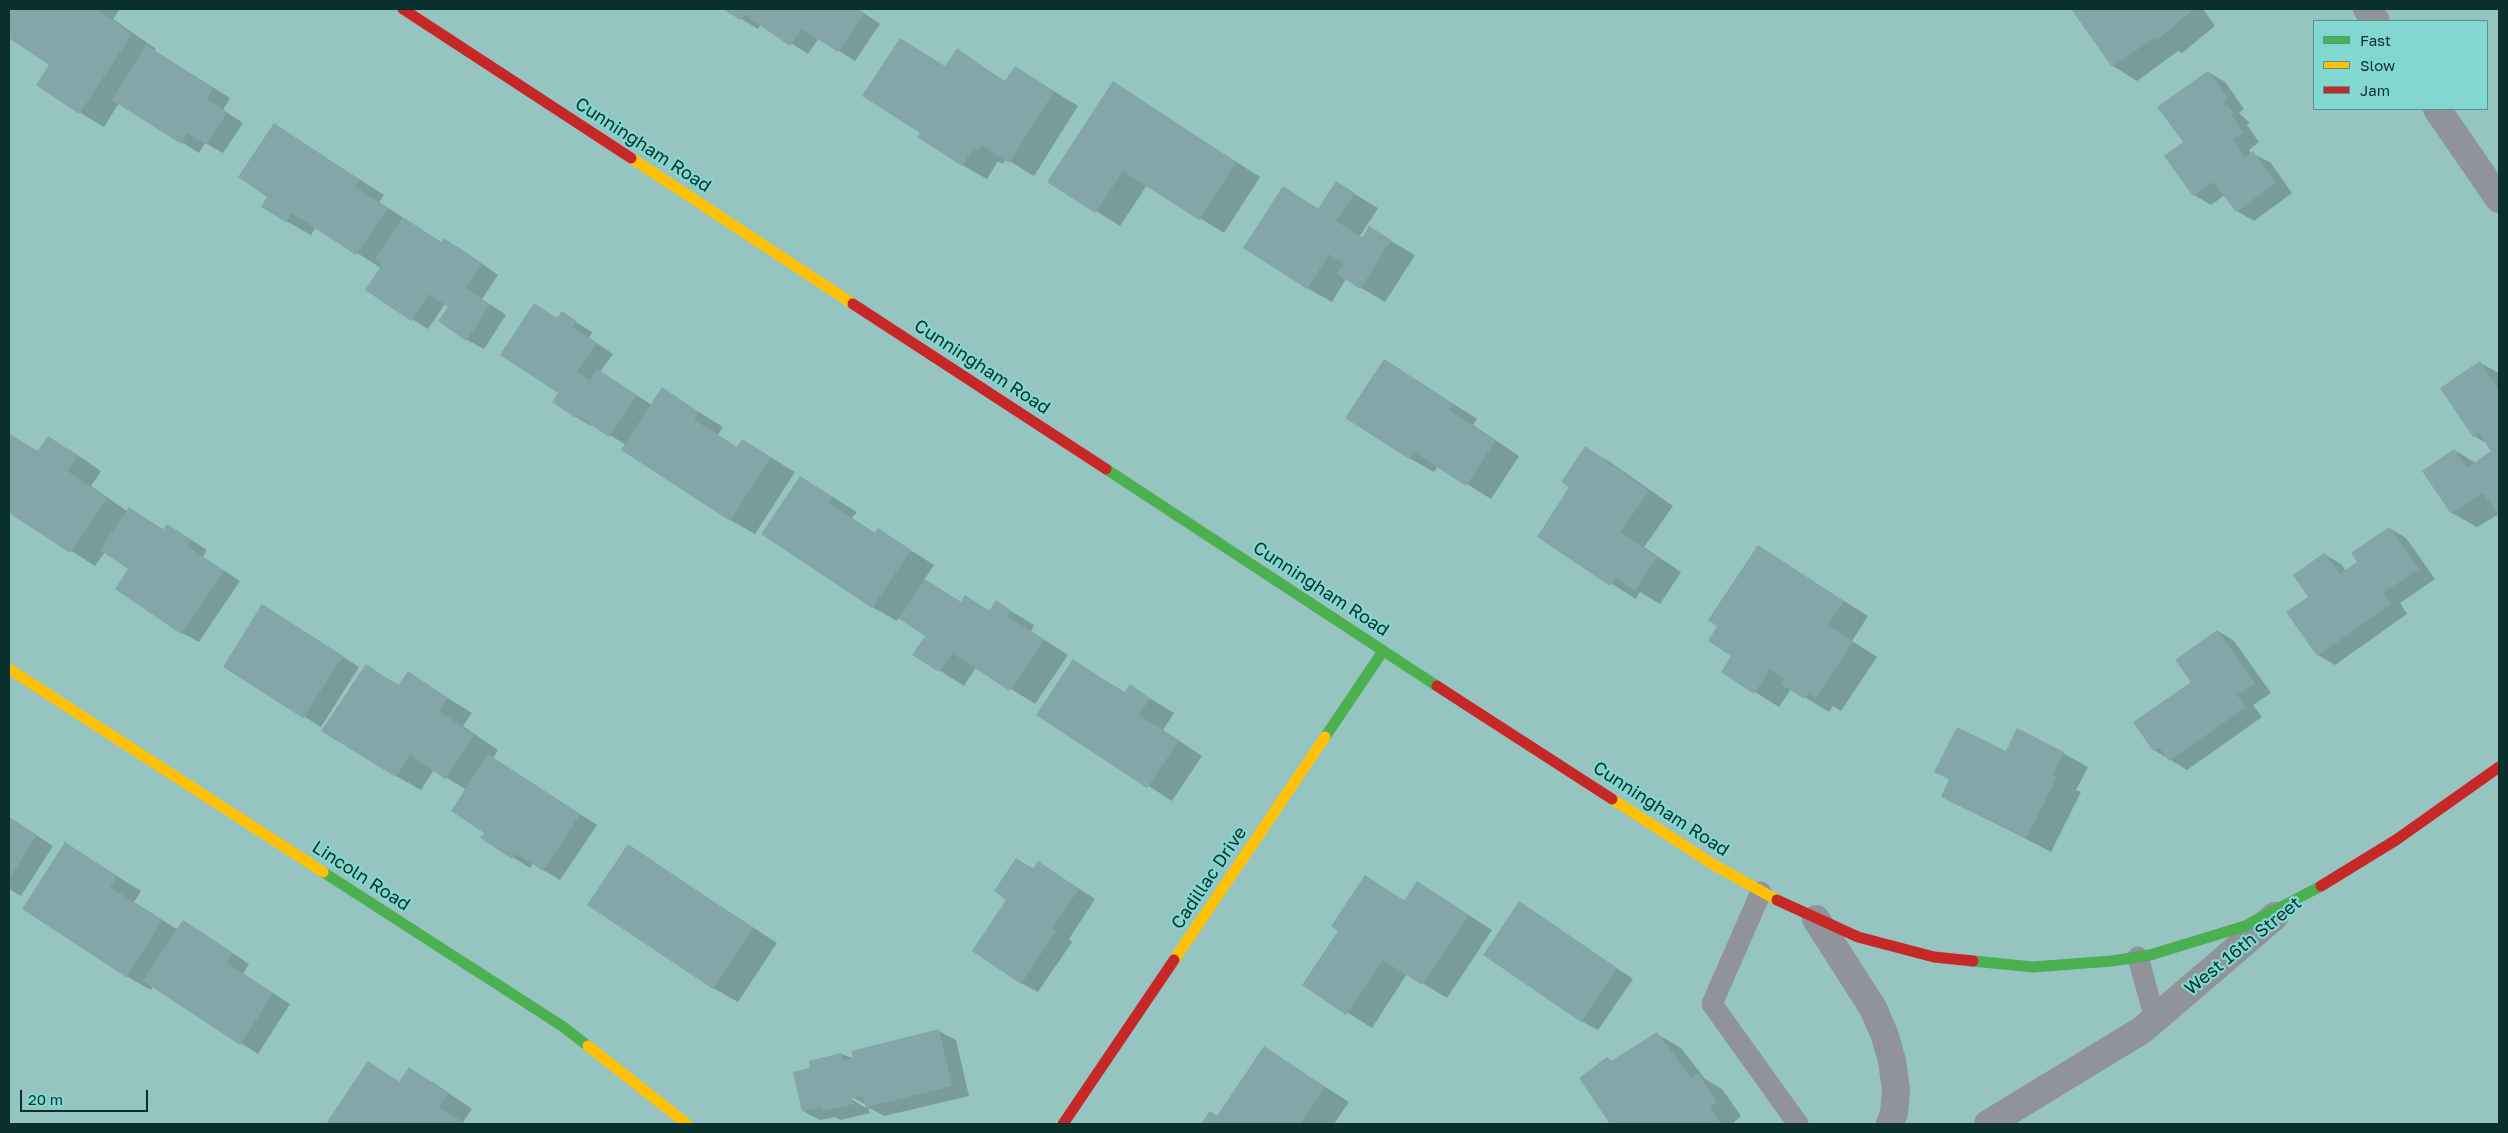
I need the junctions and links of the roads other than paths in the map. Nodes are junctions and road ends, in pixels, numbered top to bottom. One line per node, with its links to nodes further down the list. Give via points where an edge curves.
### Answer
1 (403, 9): 6 (street, Cunningham Road)
2 (2368, 9): 3 (street)
3 (2375, 20)
4 (2438, 110): 5 (street)
5 (2499, 199)
6 (1383, 651): 9 (street, Cunningham Road); 15 (street, Cadillac Drive)
7 (9, 669): 14 (street, Lincoln Road, via 562,1026)
8 (2499, 767): 10 (street, West 16th Street, via 2338,878)
9 (1761, 892): 11 (street, Cunningham Road); 16 (lane, via 1712,1004)
10 (2289, 904): 12 (street, Cunningham Road, via 2226,933); 13 (street, West 16th Street)
11 (1816, 919): 12 (street, Cunningham Road, via 1858,937 1952,959 2033,967); 17 (street, via 1873,1008 1885,1036 1896,1090)
12 (2138, 957): 13 (lane)
13 (2155, 1019): 18 (street, West 16th Street)
14 (687, 1124)
15 (1063, 1124)
16 (1798, 1124)
17 (1890, 1124)
18 (1988, 1124)

